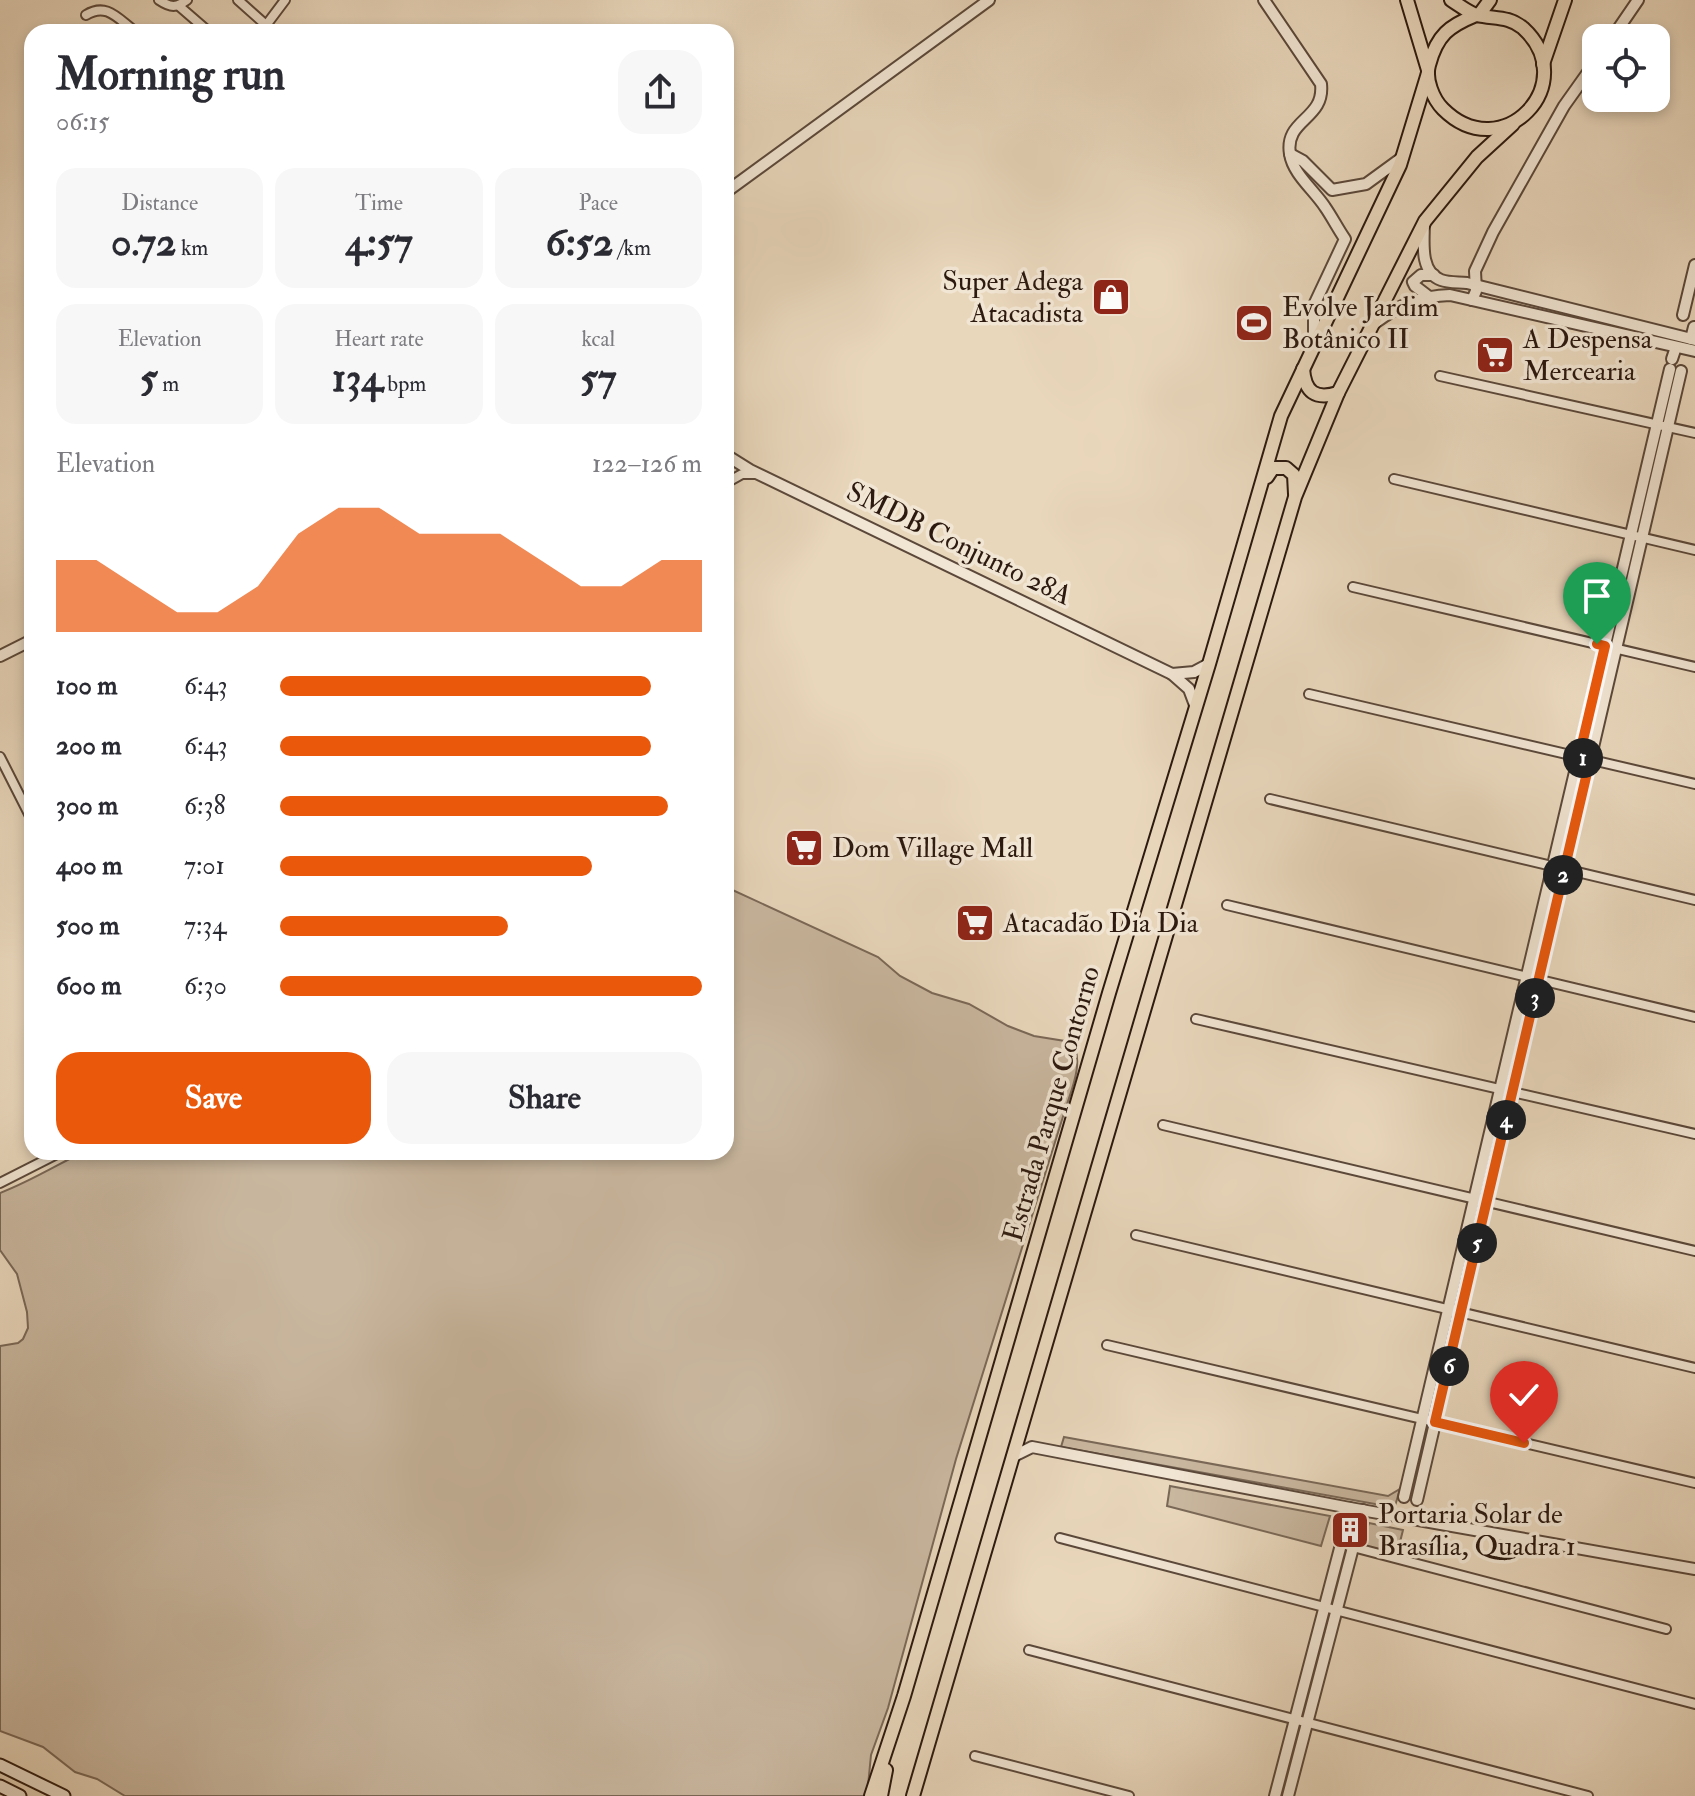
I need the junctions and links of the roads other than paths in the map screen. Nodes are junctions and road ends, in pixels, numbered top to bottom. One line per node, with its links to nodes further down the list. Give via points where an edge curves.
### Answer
1 (159, 0): 12 (street)
2 (187, 0): 12 (street)
3 (238, 0): 17 (street)
4 (285, 0): 18 (street)
5 (989, 0): 26 (street)
6 (1264, 0): 24 (street, via 1321,84 1323,95 1293,130)
7 (1407, 0): 21 (main road)
8 (1451, 0): 14 (main road)
9 (1490, 0): 14 (main road)
10 (1565, 0): 20 (main road)
11 (1638, 0): 19 (street)
12 (179, 6): 16 (street)
13 (86, 15): 15 (street, via 104,9)
14 (1478, 15): 20 (main road, via 1501,16 1521,26 1536,43); 21 (main road, via 1452,25 1443,35)
15 (125, 24)
16 (200, 24)
17 (260, 24)
18 (268, 24)
19 (1622, 24)
20 (1543, 64): 23 (main road, via 1538,97)
21 (1428, 71): 23 (main road, via 1435,101 1456,122 1484,130); 25 (main road, Estrada Parque Contorno)
22 (1582, 81): 30 (street, via 1493,232)
23 (1513, 124): 27 (main road, via 1477,157)
24 (1290, 154): 25 (street, via 1332,190 1366,184); 37 (street, via 1293,166 1345,239 1314,305)
25 (1403, 157): 37 (main road, Estrada Parque Contorno)
26 (734, 186)
27 (1425, 221): 29 (street, via 1425,259); 34 (main road)
28 (1695, 265): 33 (street)
29 (1434, 275): 30 (street); 31 (street, via 1421,275 1413,282)
30 (1474, 285): 32 (street); 36 (street)
31 (1428, 296): 32 (street); 34 (street, via 1401,304)
32 (1472, 300): 36 (street)
33 (1686, 314): 36 (street)
34 (1373, 324): 40 (main road)
35 (1694, 327): 36 (street)
36 (1687, 344): 41 (street)
37 (1314, 345): 38 (main road, Estrada Parque Contorno)
38 (1303, 366): 40 (main road, via 1304,383 1314,394); 47 (main road, Estrada Parque Contorno, via 1281,416)
39 (1440, 376): 41 (street)
40 (1338, 393): 48 (main road)
41 (1663, 425): 42 (street); 49 (street)
42 (1695, 433)
43 (734, 459): 44 (street, SMDB Conjunto 28A)
44 (762, 475): 45 (street); 57 (street, SMDB Conjunto 28A)
45 (734, 478)
46 (1394, 479): 49 (street)
47 (1260, 489): 48 (main road, via 1273,468 1286,468 1294,475); 55 (main road, Estrada Parque Contorno)
48 (1295, 497): 89 (main road)
49 (1637, 536): 50 (street); 53 (street)
50 (1695, 550)
51 (1353, 587): 53 (street)
52 (24, 644): 54 (street)
53 (1611, 647): 56 (street); 61 (street)
54 (0, 656)
55 (1209, 664): 57 (street); 59 (main road, Estrada Parque Contorno)
56 (1695, 667)
57 (1172, 674): 59 (street, via 1189,689)
58 (1309, 694): 61 (street)
59 (1195, 705): 109 (main road, Estrada Parque Contorno)
60 (0, 757): 64 (street)
61 (1585, 758): 62 (street); 65 (street); 66 (street)
62 (1695, 784)
63 (1270, 799): 65 (street)
64 (24, 804)
65 (1553, 866): 66 (street); 69 (street)
66 (1565, 869): 67 (street); 70 (street)
67 (1695, 900)
68 (1227, 905): 69 (street)
69 (1527, 977): 70 (street); 73 (street)
70 (1539, 980): 71 (street); 74 (street)
71 (1695, 1017)
72 (1196, 1019): 73 (street)
73 (1500, 1089): 74 (street); 79 (street)
74 (1513, 1092): 76 (street); 80 (street)
75 (1163, 1125): 79 (street)
76 (1695, 1134)
77 (45, 1160): 78 (street)
78 (0, 1183)
79 (1474, 1200): 80 (street); 83 (street)
80 (1487, 1203): 82 (street); 84 (street)
81 (1136, 1235): 83 (street)
82 (1695, 1251)
83 (1449, 1309): 84 (street); 87 (street)
84 (1461, 1312): 86 (street); 88 (street)
85 (1107, 1345): 87 (street)
86 (1695, 1368)
87 (1423, 1419): 88 (street); 93 (street)
88 (1435, 1422): 92 (street); 94 (street)
89 (1019, 1433): 90 (street); 91 (main road)
90 (1032, 1447): 91 (street); 95 (street)
91 (1012, 1457): 108 (main road)
92 (1695, 1483)
93 (1403, 1503): 94 (street); 94 (street); 96 (street)
94 (1416, 1505): 100 (street)
95 (1350, 1508): 96 (street); 97 (street)
96 (1363, 1510): 98 (street)
97 (1344, 1531): 98 (street); 98 (street); 101 (street)
98 (1356, 1534): 102 (street); 103 (street)
99 (1060, 1538): 101 (street)
100 (1695, 1569)
101 (1324, 1607): 102 (street); 106 (street)
102 (1336, 1610): 105 (street); 107 (street)
103 (1666, 1629)
104 (1029, 1650): 106 (street)
105 (1695, 1704)
106 (1295, 1720): 107 (street); 120 (street)
107 (1307, 1723): 121 (street); 122 (street)
108 (932, 1729): 117 (main road); 118 (main road)
109 (892, 1731): 115 (main road, Estrada Parque Contorno); 116 (main road)
110 (975, 1756): 119 (street)
111 (0, 1765): 114 (main road)
112 (0, 1786): 113 (main road)
113 (20, 1796)
114 (64, 1796)
115 (871, 1796)
116 (881, 1796)
117 (906, 1796)
118 (913, 1796)
119 (1129, 1796)
120 (1275, 1796)
121 (1288, 1796)
122 (1588, 1796)

